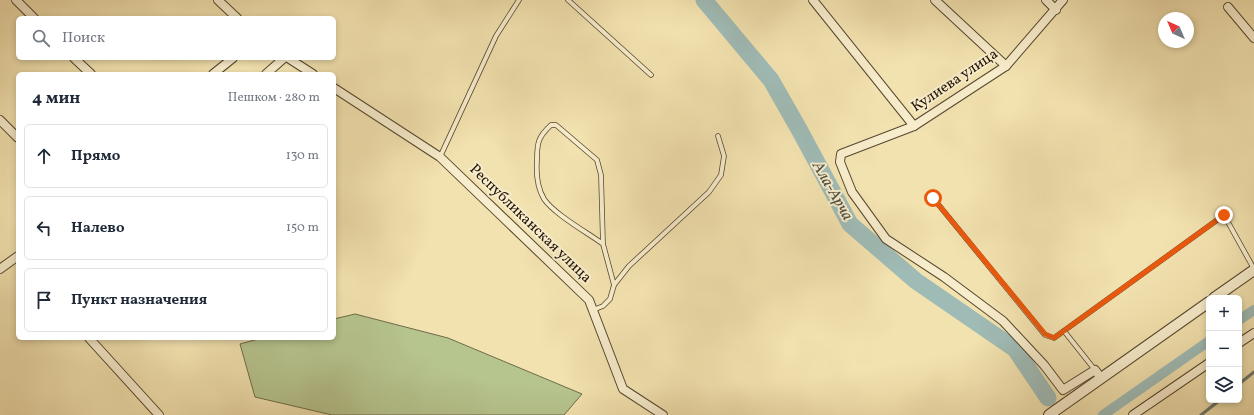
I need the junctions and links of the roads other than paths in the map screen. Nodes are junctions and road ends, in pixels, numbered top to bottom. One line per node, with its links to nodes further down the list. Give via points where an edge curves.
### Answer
1 (16, 0): 11 (street)
2 (218, 0): 12 (street)
3 (519, 0): 29 (lane, via 496,36)
4 (568, 0): 23 (lane)
5 (813, 0): 26 (street)
6 (934, 0): 18 (street)
7 (1046, 0): 10 (street)
8 (1063, 0): 10 (street, Кулиева улица)
9 (1228, 7): 13 (street)
10 (1056, 10): 18 (street, Кулиева улица)
11 (32, 16)
12 (235, 16)
13 (1254, 38)
14 (76, 60): 19 (street)
15 (230, 60): 20 (street)
16 (282, 60): 21 (street)
17 (291, 60): 22 (street)
18 (1006, 66): 26 (street, Кулиева улица)
19 (89, 72)
20 (216, 72)
21 (268, 72)
22 (310, 72)
23 (651, 75)
24 (336, 89): 29 (street, Республиканская улица)
25 (0, 120): 27 (street)
26 (914, 126): 44 (street, Кулиева улица, via 841,154 840,162 852,192 886,239 950,281 1003,321 1044,365 1063,390)
27 (16, 136)
28 (718, 136): 35 (lane, via 724,156 721,174 709,192 629,266)
29 (440, 157): 38 (street, Республиканская улица, via 589,300)
30 (933, 198): 39 (lane, via 1045,334 1054,338)
31 (603, 244): 31 (lane, via 553,208 544,198 536,178 537,144 552,125 556,125 597,160 603,193); 35 (lane)
32 (16, 259): 33 (street)
33 (0, 269)
34 (1254, 269): 36 (street); 39 (lane, via 1224,215)
35 (614, 285): 38 (lane, via 610,299)
36 (1218, 295)
37 (1206, 304): 44 (street)
38 (593, 311): 46 (street, Республиканская улица, via 623,389)
39 (1064, 331): 44 (lane)
40 (1254, 333): 42 (street)
41 (91, 340): 45 (street)
42 (1242, 341)
43 (1206, 365): 48 (street)
44 (1098, 374): 47 (street)
45 (159, 415)
46 (663, 415)
47 (1049, 415)
48 (1133, 415)

